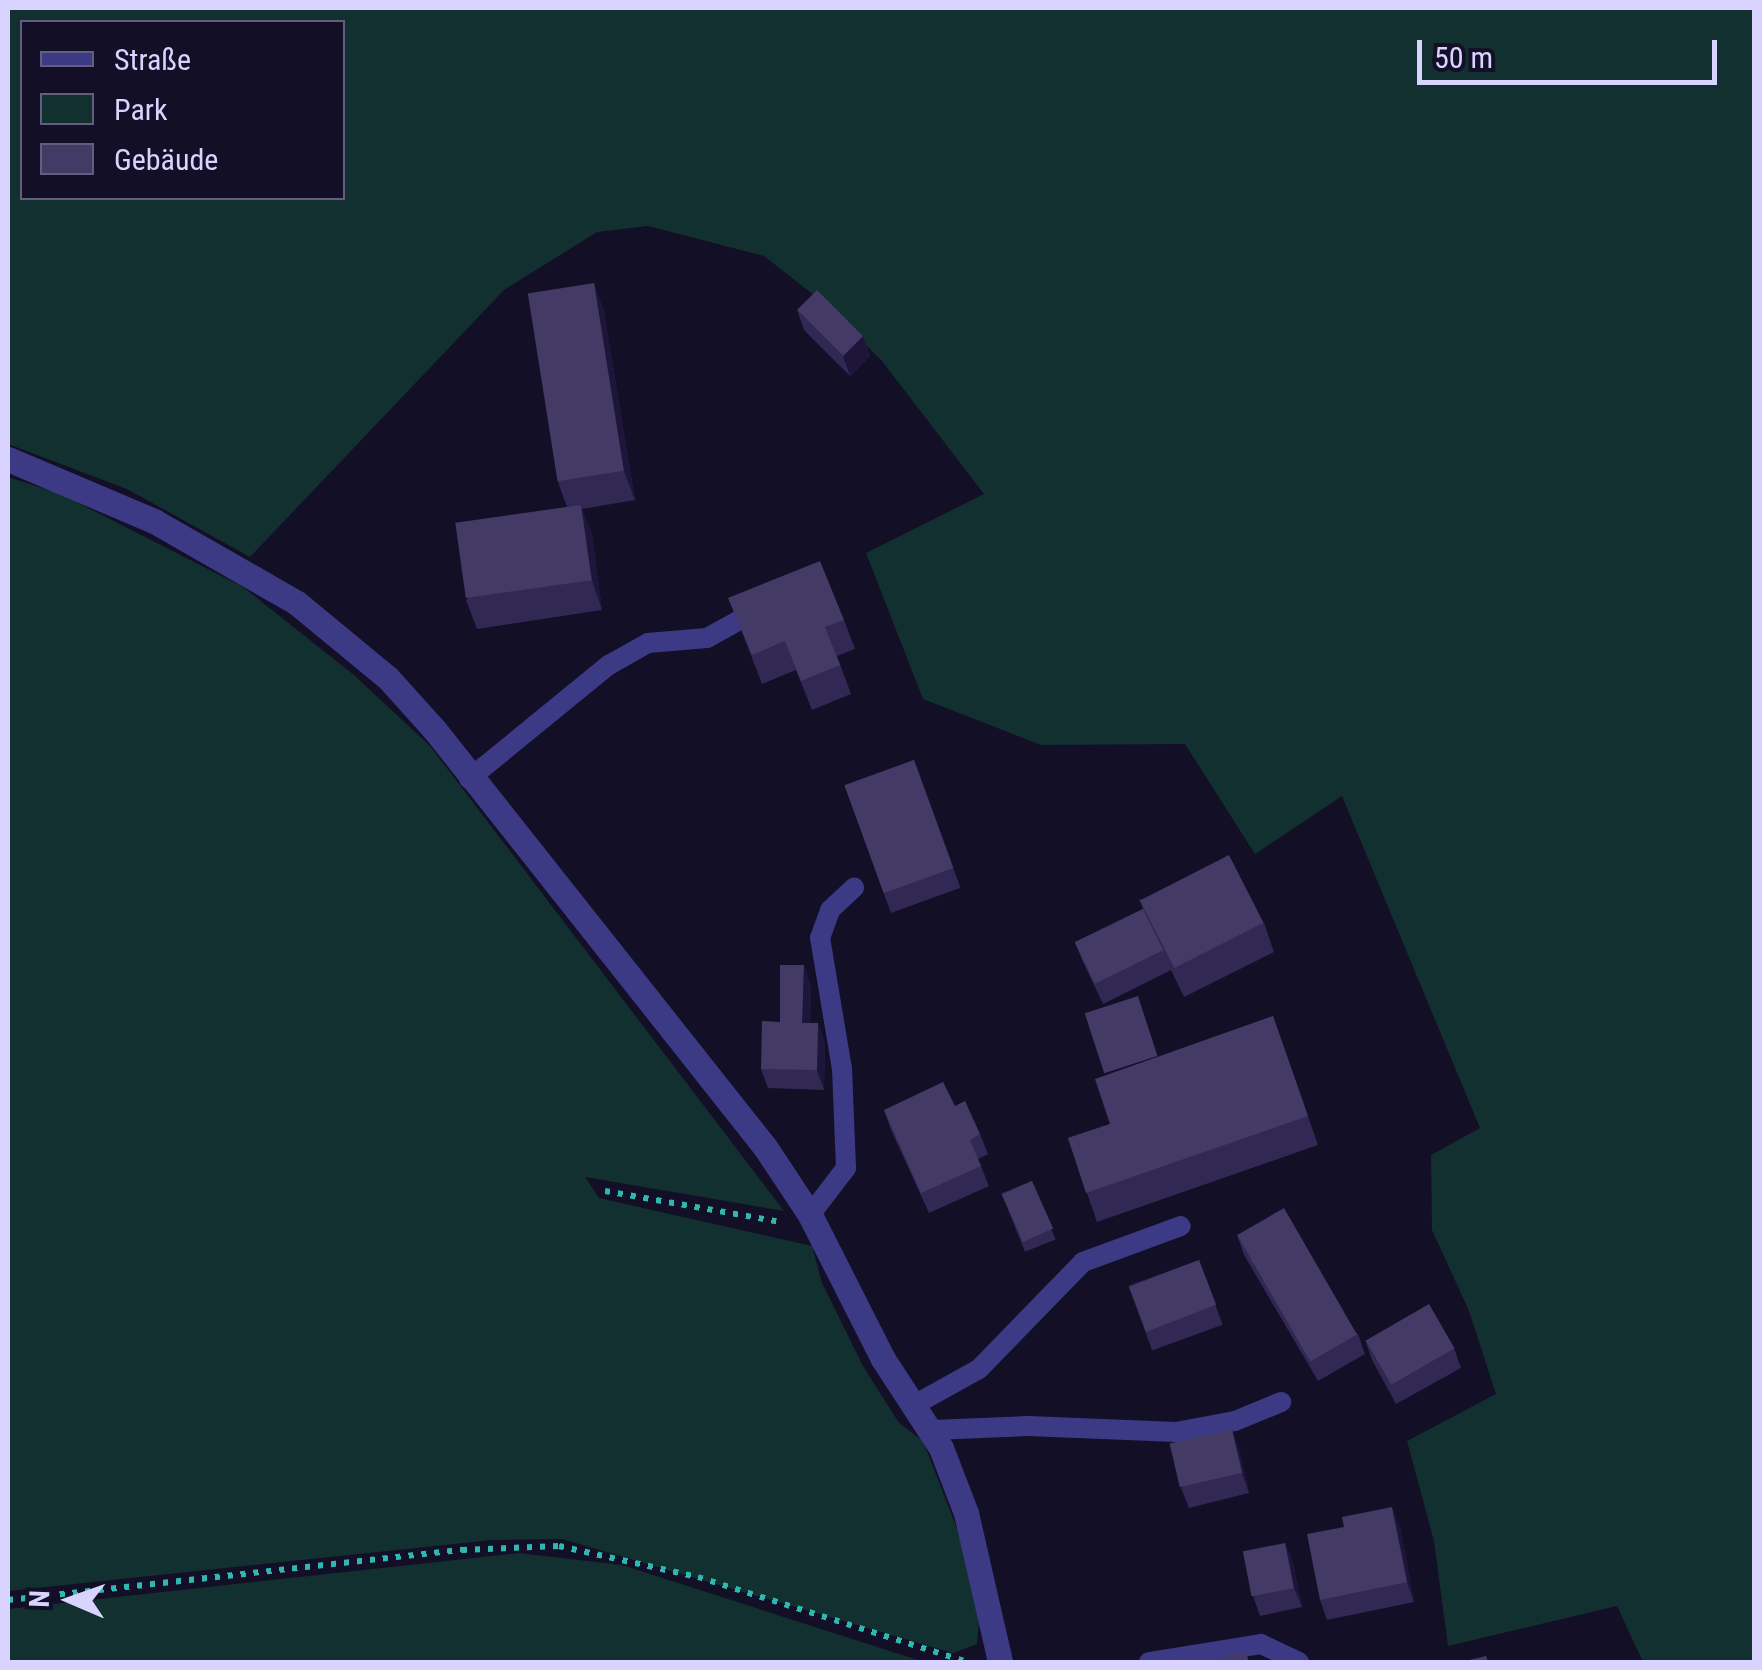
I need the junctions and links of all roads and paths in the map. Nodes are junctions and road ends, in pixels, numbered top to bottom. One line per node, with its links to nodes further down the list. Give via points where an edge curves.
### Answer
1 (8, 460): 3 (street, via 154,521 297,602 388,678)
2 (782, 597): 3 (lane, via 707,638 648,642 609,665)
3 (470, 779): 6 (street, via 765,1147)
4 (854, 888): 6 (lane, via 830,910 820,938 842,1069 846,1168)
5 (605, 1192): 6 (path, via 790,1223)
6 (810, 1215): 9 (street, via 884,1358)
7 (1180, 1226): 9 (lane, via 1083,1262 979,1368)
8 (1282, 1402): 10 (lane, via 1235,1421 1176,1432)
9 (916, 1404): 10 (street)
10 (932, 1430): 13 (street, via 966,1512)
11 (8, 1600): 12 (path, via 462,1550 559,1546 698,1578)
12 (967, 1662)
13 (1000, 1662)
14 (1150, 1662): 15 (lane, via 1261,1644)
15 (1299, 1662)

